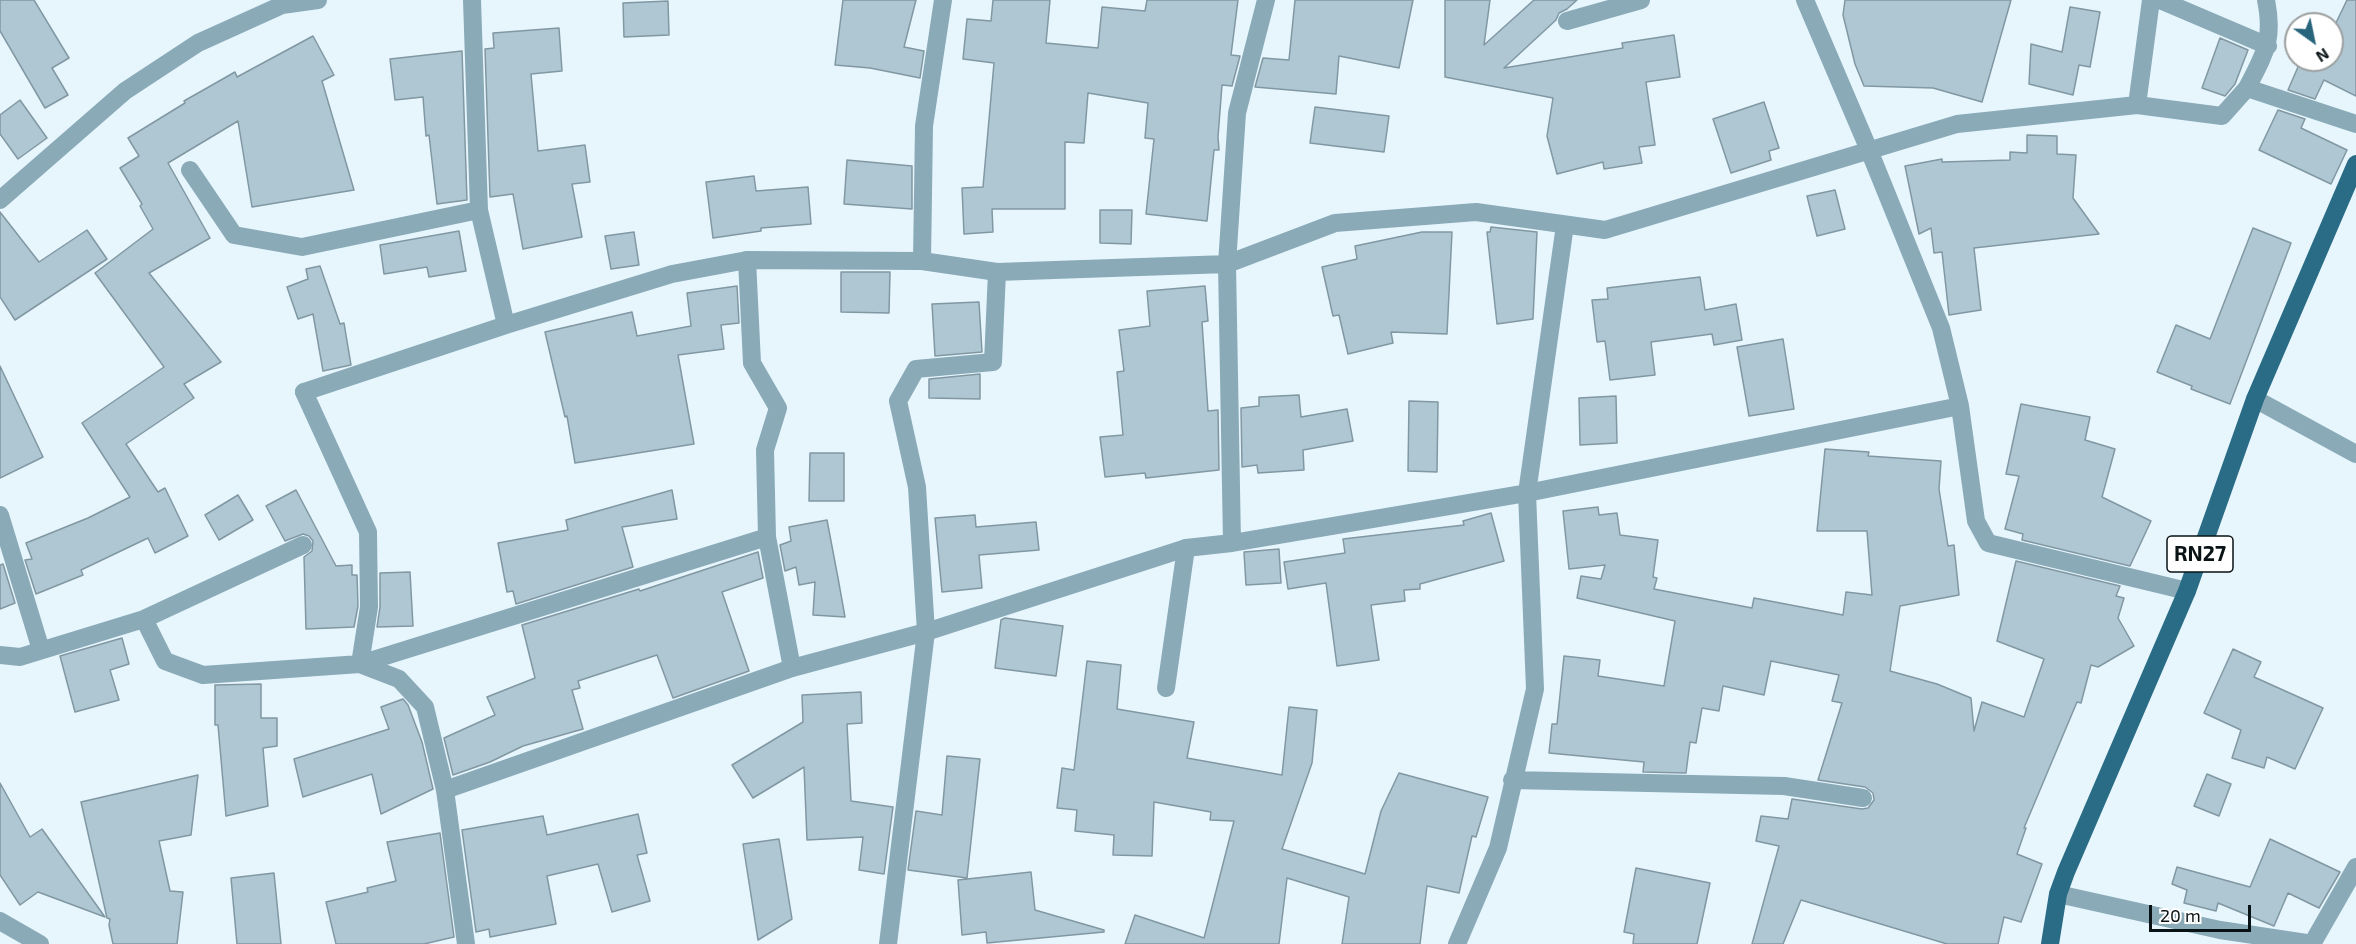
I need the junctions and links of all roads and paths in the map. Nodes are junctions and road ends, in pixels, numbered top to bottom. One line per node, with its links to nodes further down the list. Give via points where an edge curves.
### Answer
1 (318, 0): 18 (street, via 282,5 189,49 124,91)
2 (472, 0): 19 (street)
3 (943, 0): 22 (street, via 924,126)
4 (1266, 0): 23 (street, via 1237,113)
5 (1641, 0): 10 (street)
6 (1805, 0): 15 (street)
7 (2151, 0): 13 (street)
8 (2160, 0): 11 (street)
9 (2266, 0): 11 (street, via 2270,19)
10 (1567, 21)
11 (2268, 46): 12 (street)
12 (2247, 87): 13 (street, via 2222,116); 14 (street)
13 (2137, 105): 15 (street, via 1957,124)
14 (2356, 124)
15 (1869, 150): 20 (street, via 1605,230); 27 (street, via 1941,328)
16 (2356, 164): 26 (main road, RN27)
17 (190, 170): 19 (street, via 234,235 302,247)
18 (0, 200)
19 (479, 210): 25 (street)
20 (1565, 225): 23 (street, via 1476,212 1335,223); 29 (street)
21 (747, 260): 22 (street); 25 (street, via 672,274); 31 (street, via 752,363 778,408 765,450)
22 (922, 261): 24 (street)
23 (1227, 264): 24 (street); 32 (street)
24 (997, 272): 37 (street, via 993,362 916,369 898,401 917,487)
25 (506, 325): 40 (street, via 304,392 368,532 369,607)
26 (2255, 399): 28 (street); 35 (main road, RN27)
27 (1960, 405): 29 (street); 35 (street, via 1976,522 1988,543)
28 (2356, 454)
29 (1527, 492): 32 (street); 43 (street, via 1535,689)
30 (0, 515): 38 (street)
31 (766, 537): 40 (street); 41 (street)
32 (1232, 543): 34 (street)
33 (303, 545): 36 (street)
34 (1186, 548): 37 (street); 42 (street)
35 (2187, 591): 47 (main road, RN27)
36 (144, 619): 38 (street); 40 (street, via 165,661 203,675)
37 (926, 632): 41 (street); 51 (street)
38 (41, 650): 39 (street, via 20,657)
39 (0, 656)
40 (360, 664): 44 (street, via 399,678 424,707)
41 (792, 668): 44 (street)
42 (1166, 688)
43 (1512, 780): 45 (street, via 1784,786); 52 (street, via 1498,848)
44 (445, 790): 50 (street)
45 (1863, 798)
46 (2356, 867): 54 (street)
47 (2058, 894): 53 (main road, RN27); 54 (street, via 2220,930)
48 (0, 921): 49 (street)
49 (40, 944)
50 (466, 944)
51 (888, 944)
52 (1457, 944)
53 (2050, 944)
54 (2312, 944)

